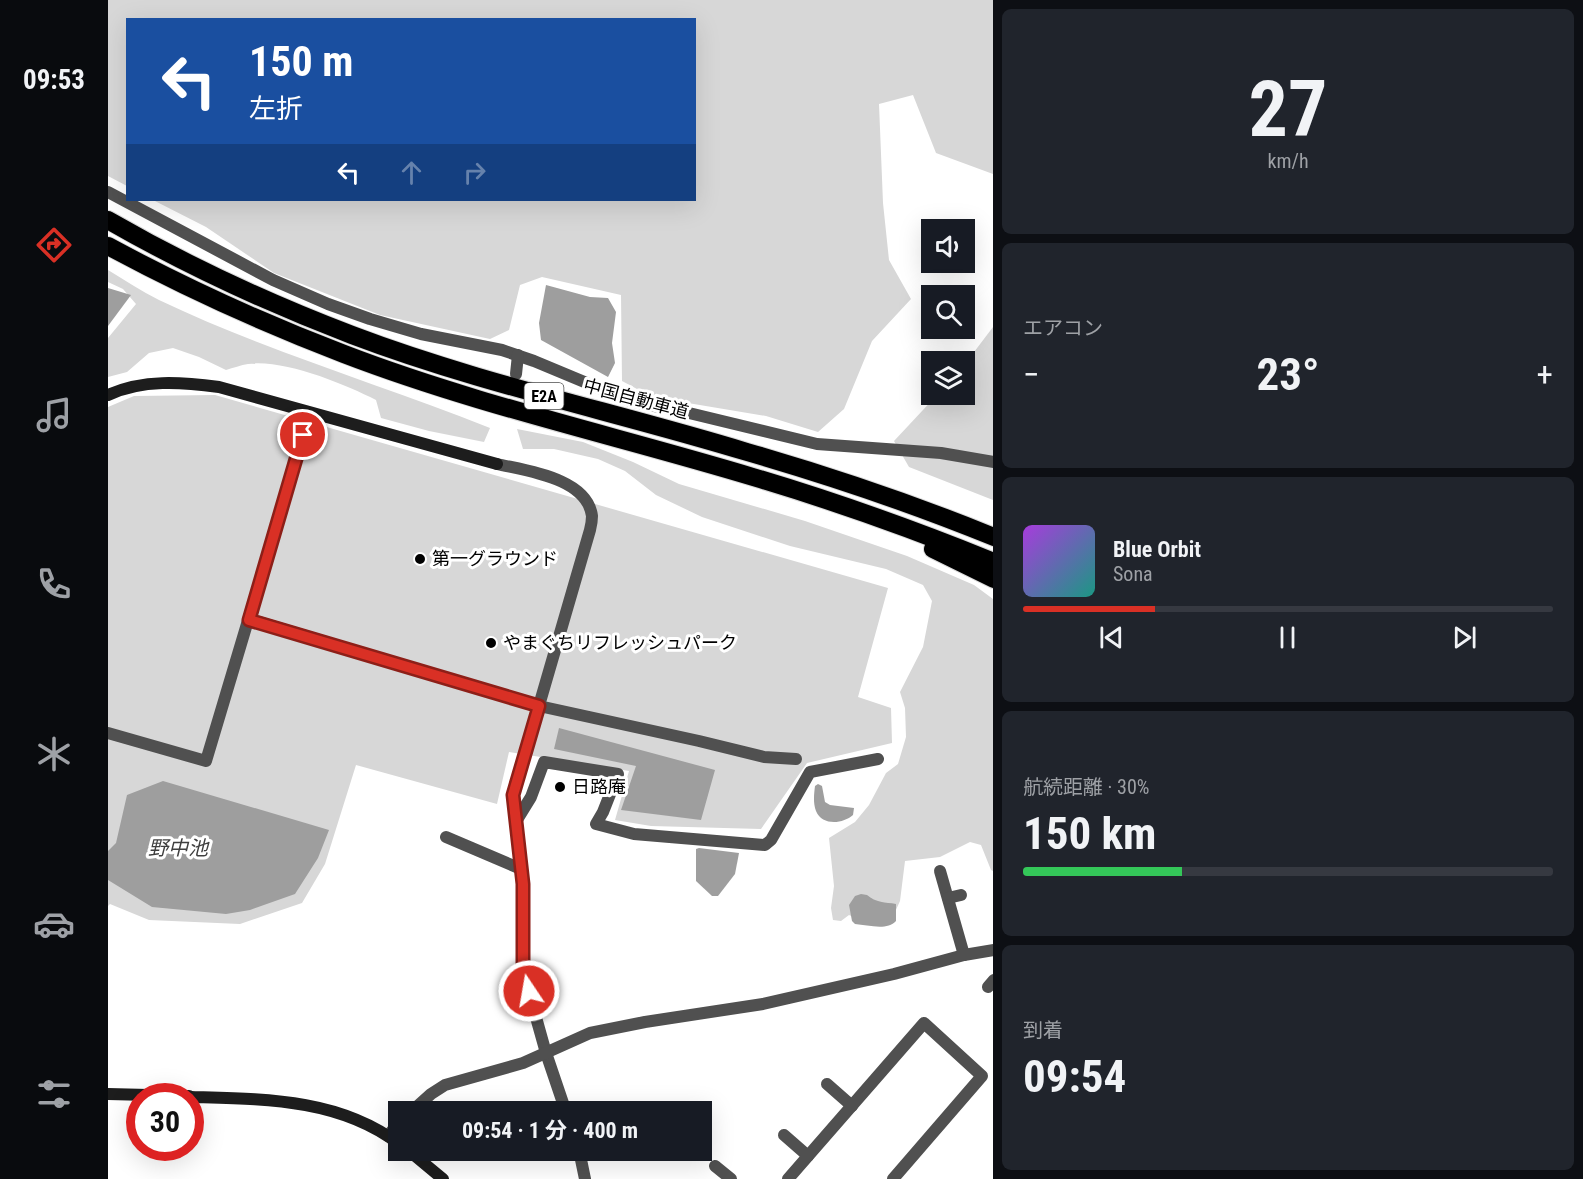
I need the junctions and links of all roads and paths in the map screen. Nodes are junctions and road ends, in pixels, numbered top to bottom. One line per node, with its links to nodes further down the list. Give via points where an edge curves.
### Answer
1 (108, 192): 4 (street, via 273,280 328,304 421,334)
2 (108, 220): 10 (highway, 中国自動車道 / E2A, via 225,282 353,335 466,373 748,452)
3 (108, 246): 9 (highway, E2A, via 170,280 346,355 449,390)
4 (518, 355): 5 (street); 8 (street, via 630,401 818,444 940,453)
5 (516, 374)
6 (108, 395): 7 (street, via 149,383 179,382 219,387)
7 (310, 412): 13 (street); 14 (street, via 552,478 575,489 586,502 592,516 590,530)
8 (993, 462)
9 (828, 501): 11 (highway, E2A); 12 (highway)
10 (993, 535)
11 (993, 562)
12 (993, 579)
13 (249, 620): 14 (street); 15 (street, via 206,761)
14 (539, 706): 16 (street, via 764,757); 18 (street, via 513,795)
15 (108, 733)
16 (796, 759)
17 (878, 759): 18 (street, via 810,772 765,844 634,834 596,824 618,774 544,762)
18 (515, 823): 20 (street)
19 (446, 837): 20 (street)
20 (521, 869): 26 (street, via 523,971)
21 (940, 871): 23 (street)
22 (961, 895): 23 (street)
23 (948, 898): 25 (street)
24 (993, 950): 25 (street)
25 (964, 955): 26 (street, via 763,1004 590,1033)
26 (546, 1053): 31 (street, via 445,1085); 32 (street)
27 (827, 1084): 33 (street)
28 (108, 1094): 29 (street)
29 (126, 1094)
30 (204, 1097): 35 (street, via 304,1104 358,1119)
31 (423, 1101)
32 (562, 1101)
33 (852, 1106): 36 (street); 44 (street, via 924,1023 982,1076)
34 (784, 1135): 36 (street)
35 (388, 1136)
36 (807, 1156): 43 (street)
37 (421, 1161): 40 (street)
38 (581, 1161): 41 (street)
39 (715, 1166): 42 (street)
40 (443, 1179)
41 (585, 1179)
42 (731, 1179)
43 (788, 1179)
44 (894, 1179)

